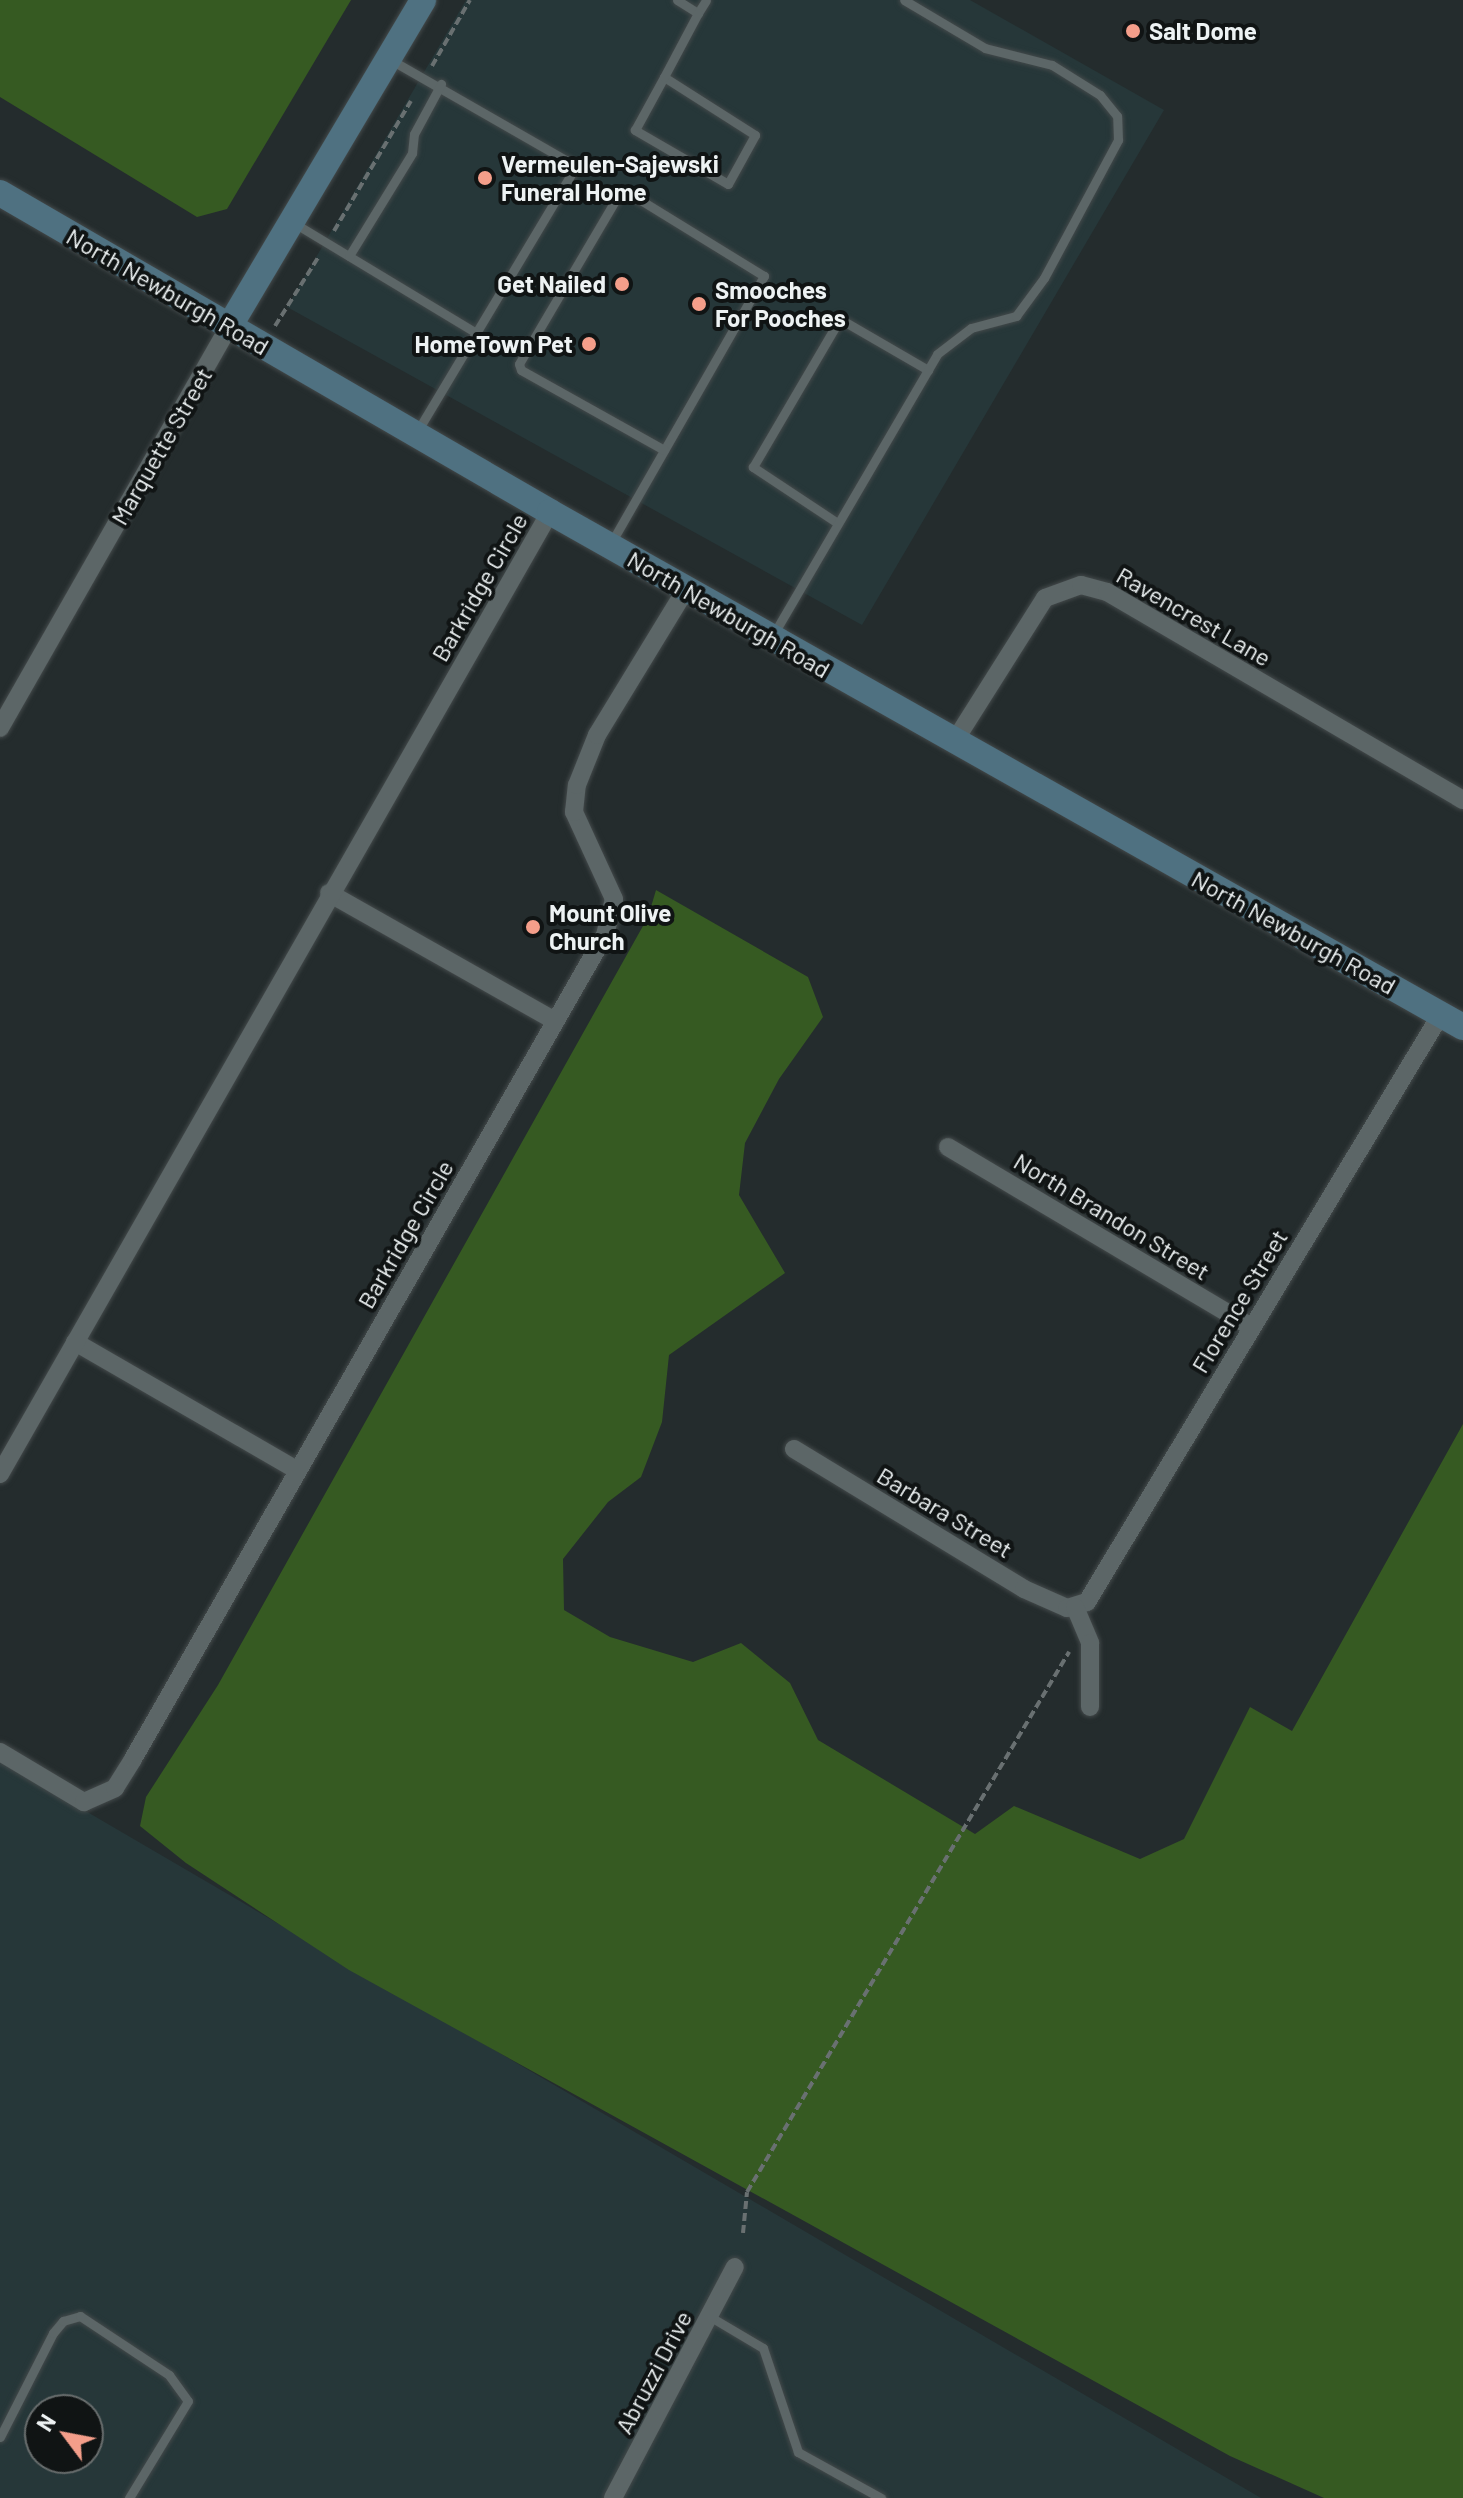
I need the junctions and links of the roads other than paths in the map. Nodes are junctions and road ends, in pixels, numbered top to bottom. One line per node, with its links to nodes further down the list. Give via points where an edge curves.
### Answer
1 (423, 0): 6 (main road, Marquette Street)
2 (677, 0): 5 (lane)
3 (706, 0): 5 (lane)
4 (904, 0): 14 (lane, via 985,48 1052,65 1100,95 1117,116 1118,140 1091,196 1016,316 971,328 937,354)
5 (698, 13): 7 (lane)
6 (388, 58): 8 (lane); 10 (main road, Marquette Street)
7 (664, 77): 7 (lane, via 635,130 728,184 755,135)
8 (441, 84): 11 (lane, via 414,134 412,153); 13 (lane, via 576,166)
9 (0, 193): 12 (main road, North Newburgh Road)
10 (292, 222): 11 (lane); 12 (main road, Marquette Street)
11 (349, 256): 13 (lane)
12 (229, 327): 15 (main road, North Newburgh Road); 22 (street, Marquette Street)
13 (476, 333): 15 (lane)
14 (928, 370): 18 (lane); 18 (lane, via 840,319 753,467)
15 (416, 434): 17 (main road, North Newburgh Road)
16 (664, 450): 16 (lane, via 764,276 629,193 619,194 519,364 521,370); 19 (lane)
17 (550, 512): 19 (main road, North Newburgh Road); 25 (street, Barkridge Circle)
18 (836, 522): 21 (lane)
19 (609, 546): 20 (main road, North Newburgh Road)
20 (686, 589): 21 (main road, North Newburgh Road); 27 (street, Barkridge Circle, via 597,735 577,785 574,812 609,881 613,917)
21 (772, 638): 23 (main road, North Newburgh Road)
22 (0, 728)
23 (954, 742): 24 (street, Ravencrest Lane, via 1045,598 1081,585 1107,592); 26 (main road, North Newburgh Road)
24 (1463, 800)
25 (329, 893): 27 (street); 30 (street, Barkridge Circle)
26 (1452, 1020): 29 (street, Florence Street)
27 (555, 1021): 32 (street, Barkridge Circle)
28 (948, 1147): 29 (street, North Brandon Street)
29 (1251, 1327): 34 (street, Florence Street, via 1092,1595)
30 (75, 1342): 32 (street); 33 (street, Barkridge Circle)
31 (794, 1449): 34 (street, Barbara Street, via 1024,1589 1060,1606)
32 (297, 1470): 36 (street, Barkridge Circle, via 115,1788 84,1802)
33 (0, 1474)
34 (1075, 1607): 35 (street, via 1090,1643)
35 (1090, 1707)
36 (0, 1752)
37 (735, 2267): 38 (street, Abruzzi Drive)
38 (709, 2316): 41 (street, Abruzzi Drive); 42 (lane, via 763,2348 798,2452)
39 (0, 2437): 40 (lane, via 53,2333 63,2321 80,2316 169,2375 188,2401)
40 (129, 2498)
41 (613, 2498)
42 (881, 2498)

